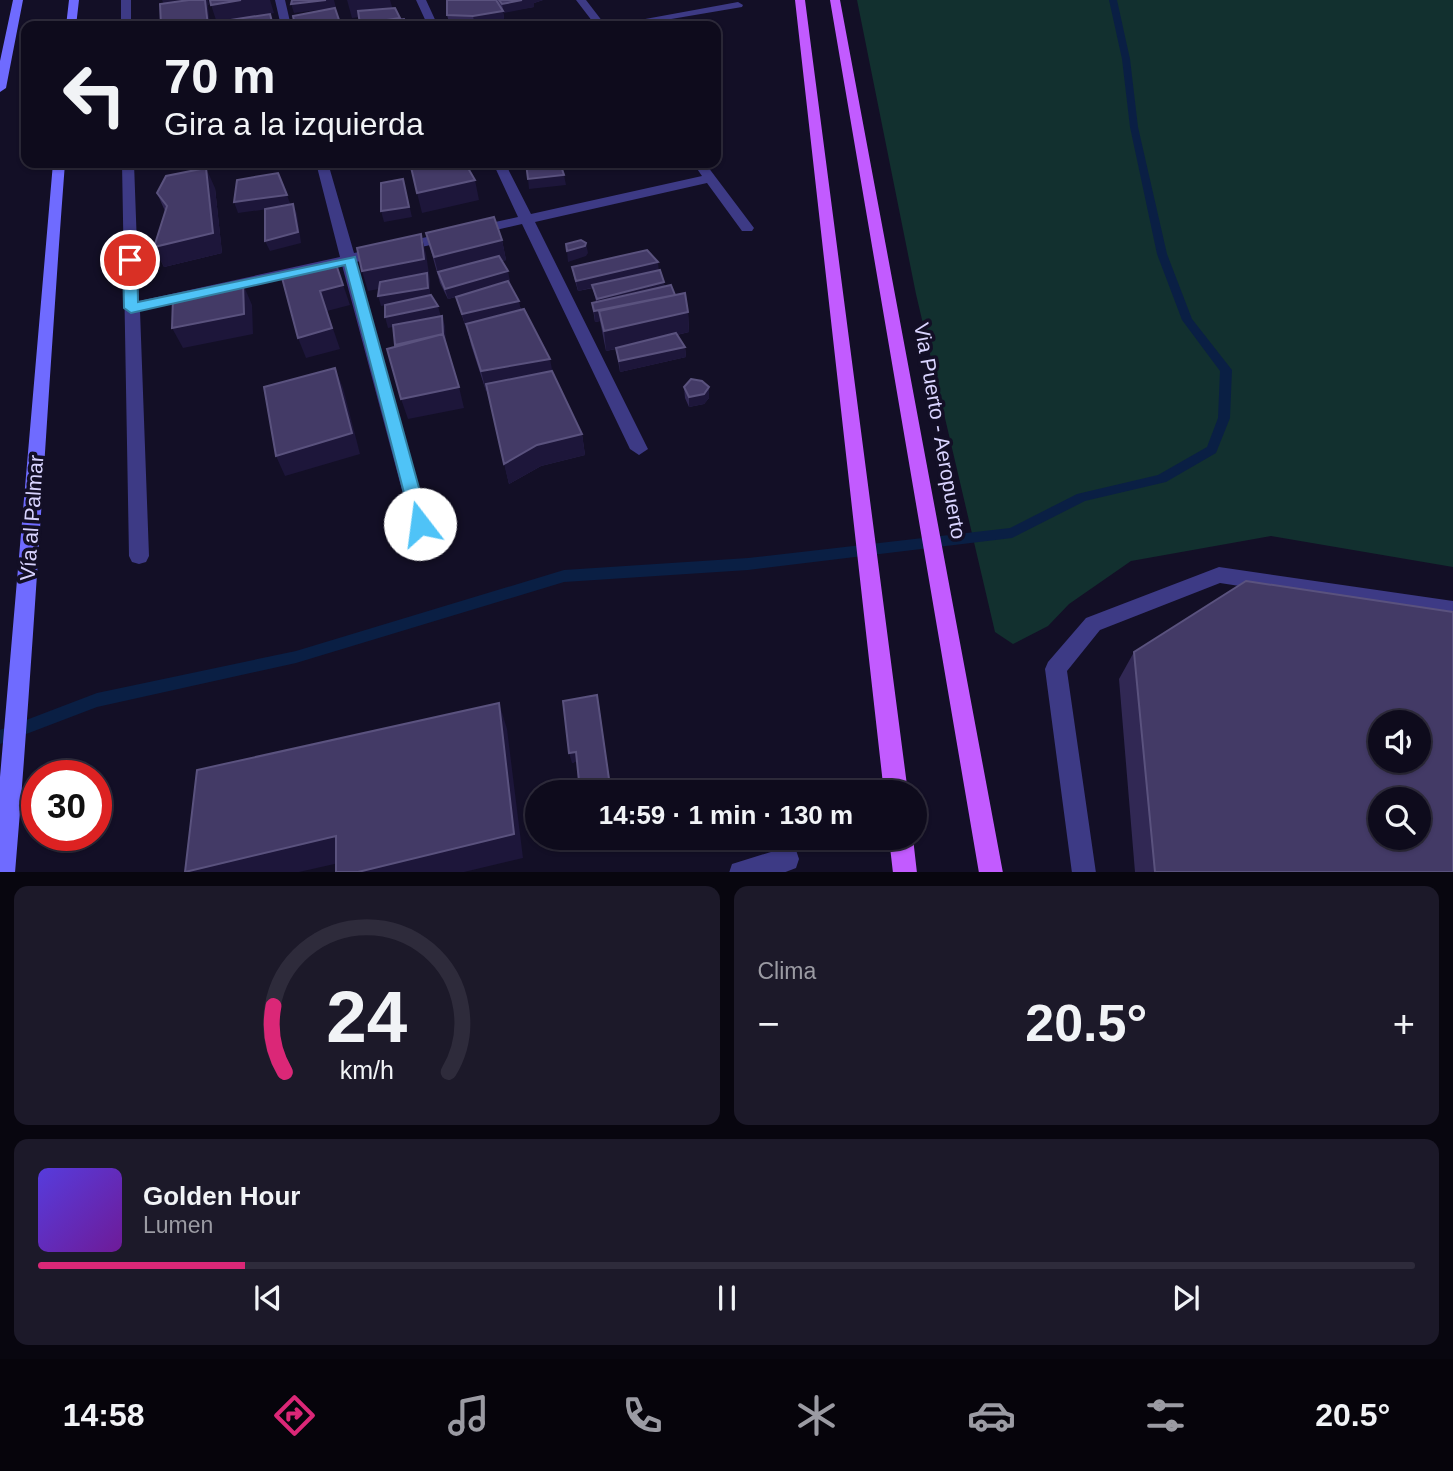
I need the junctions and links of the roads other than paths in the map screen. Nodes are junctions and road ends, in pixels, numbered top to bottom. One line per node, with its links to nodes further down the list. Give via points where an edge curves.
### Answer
1 (18, 0): 16 (main road)
2 (74, 0): 10 (main road)
3 (126, 0): 11 (street)
4 (280, 0): 12 (street)
5 (421, 0): 13 (street)
6 (581, 0): 14 (street)
7 (733, 0): 15 (street, via 738,5)
8 (800, 0): 31 (main road)
9 (835, 0): 37 (main road, Via Puerto - Aeropuerto)
10 (72, 21)
11 (126, 21)
12 (285, 21)
13 (431, 21)
14 (597, 21)
15 (642, 21)
16 (0, 88)
17 (59, 168): 34 (main road, Vía al Palmar)
18 (128, 168): 26 (street)
19 (323, 168): 25 (street)
20 (501, 168): 23 (street)
21 (703, 168): 22 (street)
22 (710, 178): 23 (street); 24 (street)
23 (527, 221): 25 (street); 27 (street)
24 (747, 228)
25 (350, 260): 26 (street); 28 (street)
26 (131, 308): 29 (street)
27 (639, 449)
28 (420, 524)
29 (139, 556)
30 (1453, 610): 38 (street, via 1220,575 1093,624 1056,669)
31 (895, 780)
32 (902, 850): 36 (main road)
33 (787, 859): 35 (street)
34 (3, 872)
35 (744, 872)
36 (905, 872)
37 (991, 872)
38 (1084, 872)

